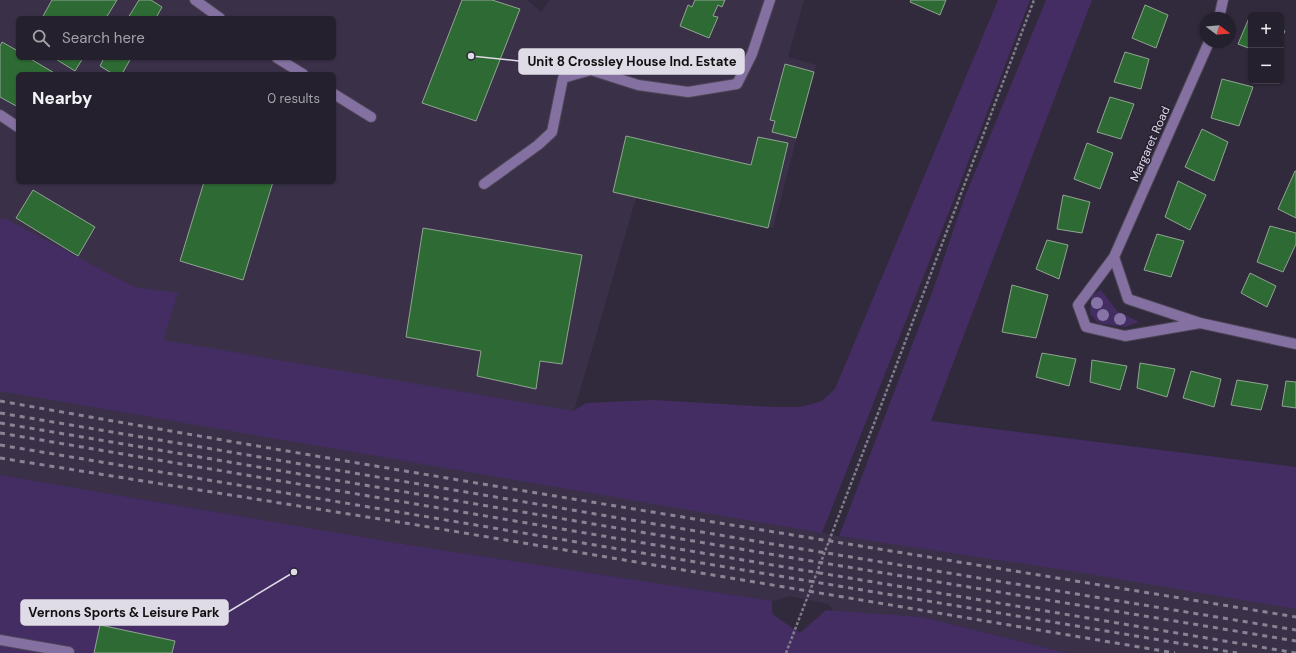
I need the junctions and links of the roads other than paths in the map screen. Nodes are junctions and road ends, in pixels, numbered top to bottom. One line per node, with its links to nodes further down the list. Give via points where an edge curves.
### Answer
1 (195, 0): 5 (street)
2 (770, 0): 13 (street, via 752,54 737,84 688,92 638,85 591,70 563,78 552,132)
3 (1223, 0): 4 (street)
4 (1220, 12)
5 (217, 16)
6 (1205, 48): 14 (street, Margaret Road)
7 (280, 60): 8 (street)
8 (300, 72)
9 (336, 95): 11 (street)
10 (0, 115): 12 (street)
11 (371, 117)
12 (16, 126)
13 (484, 184)
14 (1114, 257): 15 (street, Margaret Road, via 1128,299); 15 (street, Margaret Road, via 1078,305 1086,327 1125,336)
15 (1200, 323): 16 (street, Margaret Road)
16 (1295, 342)
17 (0, 640): 18 (street)
18 (69, 652)

